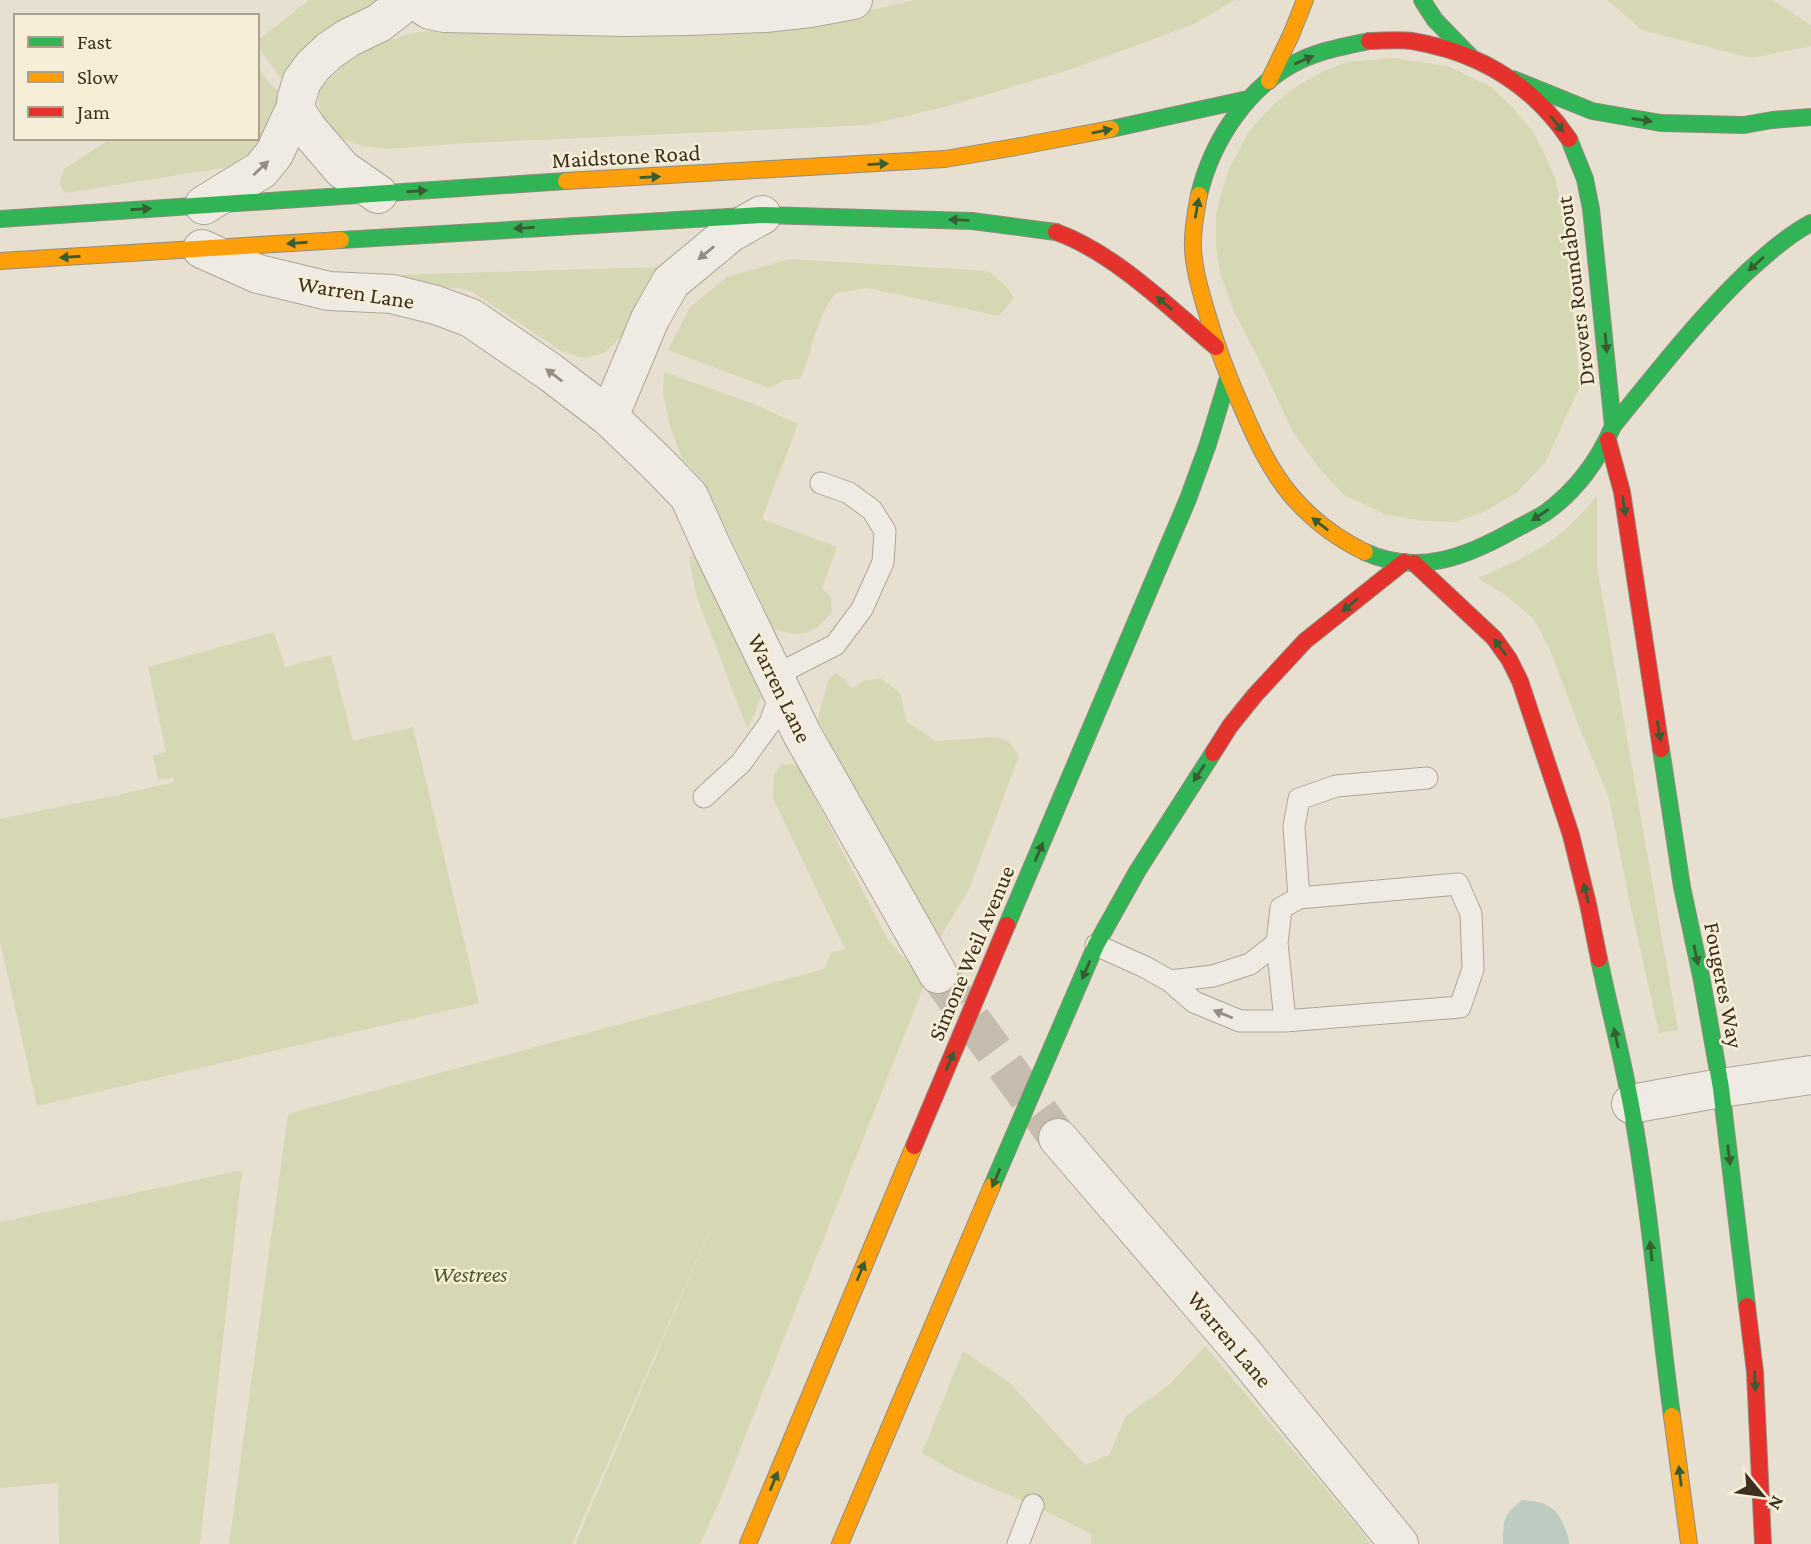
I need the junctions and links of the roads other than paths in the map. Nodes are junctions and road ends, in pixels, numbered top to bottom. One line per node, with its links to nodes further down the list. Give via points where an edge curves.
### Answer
1 (403, 0): 10 (street, via 379,23 348,37 313,66 302,80)
2 (415, 0): 3 (street, via 445,13 625,17 763,13)
3 (853, 0)
4 (1305, 0): 8 (main road)
5 (1422, 0): 6 (main road)
6 (1470, 56): 7 (main road, Drovers Roundabout); 8 (main road, Drovers Roundabout, one-way to 6, via 1297,62 1369,41 1411,41)
7 (1508, 77): 11 (main road, one-way to 11, via 1591,111 1661,123 1744,125); 22 (main road, Drovers Roundabout, one-way to 22, via 1560,126 1585,179)
8 (1269, 81): 9 (main road, Drovers Roundabout)
9 (1248, 99): 12 (main road, Maidstone Road, one-way to 9, via 945,159); 19 (main road, Drovers Roundabout, one-way to 9, via 1196,276 1194,225 1217,146)
10 (295, 109): 12 (street, via 342,169); 13 (street, one-way to 10, via 261,170 274,154)
11 (1811, 117)
12 (377, 194): 13 (main road, Maidstone Road)
13 (204, 205): 15 (main road, Maidstone Road, one-way to 13)
14 (762, 215): 17 (main road, one-way to 17); 19 (main road, one-way to 14, via 1133,277 1076,239 1053,231 972,221); 21 (street, one-way to 21, via 730,233 671,282)
15 (0, 219)
16 (1811, 223): 22 (main road, one-way to 22, via 1774,248 1729,289)
17 (202, 249): 18 (main road, one-way to 18); 21 (street, Warren Lane, one-way to 17, via 471,318 393,294 329,291 258,274)
18 (0, 261)
19 (1216, 347): 20 (main road, Drovers Roundabout)
20 (1228, 378): 24 (main road, Drovers Roundabout, one-way to 20, via 1383,559 1351,545 1306,513 1272,469); 39 (main road, Simone Weil Avenue, one-way to 20, via 1188,499)
21 (608, 417): 25 (street, Warren Lane, via 690,496)
22 (1611, 433): 24 (main road, Drovers Roundabout, one-way to 24, via 1579,483 1545,512 1486,547 1446,560); 35 (main road, Fougeres Way, one-way to 35, via 1682,887)
23 (821, 483): 25 (lane, via 849,493 872,509 885,531 883,562 862,609 835,645)
24 (1409, 562): 30 (main road, one-way to 30, via 1305,641 1255,695 1200,772); 36 (main road, one-way to 24, via 1572,835 1520,681 1494,638)
25 (777, 684): 27 (lane, via 770,723 741,762); 31 (street, Warren Lane)
26 (1427, 778): 28 (lane, via 1336,786 1299,799 1294,827)
27 (704, 797)
28 (1299, 898): 29 (lane, via 1281,908); 33 (lane, via 1458,884 1471,914 1473,969 1460,1007)
29 (1277, 943): 32 (lane, via 1250,964 1213,976); 33 (lane)
30 (1096, 946): 32 (lane); 40 (main road, one-way to 40)
31 (938, 974)
32 (1170, 981): 33 (lane, one-way to 32, via 1240,1021 1195,1002)
33 (1285, 1021)
34 (1811, 1075): 35 (street)
35 (1721, 1088): 36 (street); 44 (main road, Fougeres Way, one-way to 44, via 1755,1372)
36 (1631, 1104): 43 (main road, one-way to 36)
37 (1058, 1138): 42 (street, Warren Lane)
38 (1033, 1505): 41 (lane)
39 (748, 1544)
40 (840, 1544)
41 (1018, 1544)
42 (1399, 1544)
43 (1689, 1544)
44 (1763, 1544)

